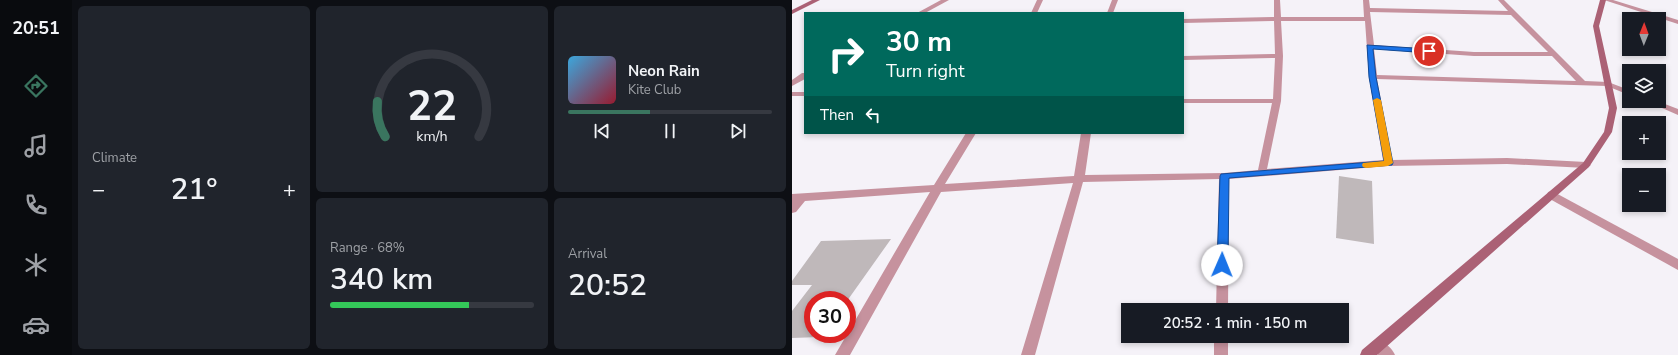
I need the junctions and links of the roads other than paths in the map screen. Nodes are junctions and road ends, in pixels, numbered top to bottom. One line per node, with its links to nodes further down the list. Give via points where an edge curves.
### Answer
1 (817, 0): 11 (main road)
2 (946, 0): 12 (street)
3 (1040, 0): 13 (street)
4 (1115, 0): 14 (street)
5 (1277, 0): 16 (street)
6 (1366, 0): 10 (street)
7 (1501, 0): 15 (street)
8 (1603, 0): 28 (main road, via 1596,26)
9 (1607, 0): 19 (street)
10 (1366, 10): 15 (street); 17 (street)
11 (792, 12)
12 (922, 12)
13 (1034, 12)
14 (1110, 12)
15 (1512, 13): 21 (street)
16 (1276, 19): 17 (street); 18 (street); 22 (street)
17 (1368, 19): 20 (street)
18 (1184, 21)
19 (1678, 22)
20 (1370, 47): 21 (street, via 1474,54); 25 (street)
21 (1553, 54): 27 (street)
22 (1279, 56): 23 (street); 32 (street)
23 (1184, 58)
24 (804, 76): 26 (street)
25 (1373, 77): 27 (street); 38 (street)
26 (792, 84)
27 (1584, 84): 28 (street)
28 (1608, 84): 29 (street); 39 (main road, via 1613,108 1608,132)
29 (1622, 90)
30 (792, 94): 31 (street)
31 (804, 94)
32 (1276, 100): 33 (street); 40 (street)
33 (1184, 101)
34 (1666, 107): 35 (street)
35 (1678, 112)
36 (970, 134): 43 (street)
37 (1086, 134): 42 (street)
38 (1388, 163): 39 (street, via 1507,162); 40 (street)
39 (1586, 165): 44 (main road)
40 (1262, 172): 41 (street)
41 (1224, 176): 42 (street); 48 (street)
42 (1079, 179): 43 (street); 52 (street)
43 (937, 189): 45 (street); 51 (street)
44 (1552, 194): 47 (street); 50 (main road)
45 (797, 198): 46 (street)
46 (792, 209)
47 (1678, 265)
48 (1222, 303)
49 (1221, 343): 53 (street)
50 (1383, 350): 54 (main road)
51 (842, 355)
52 (1028, 355)
53 (1221, 355)
54 (1367, 355)

